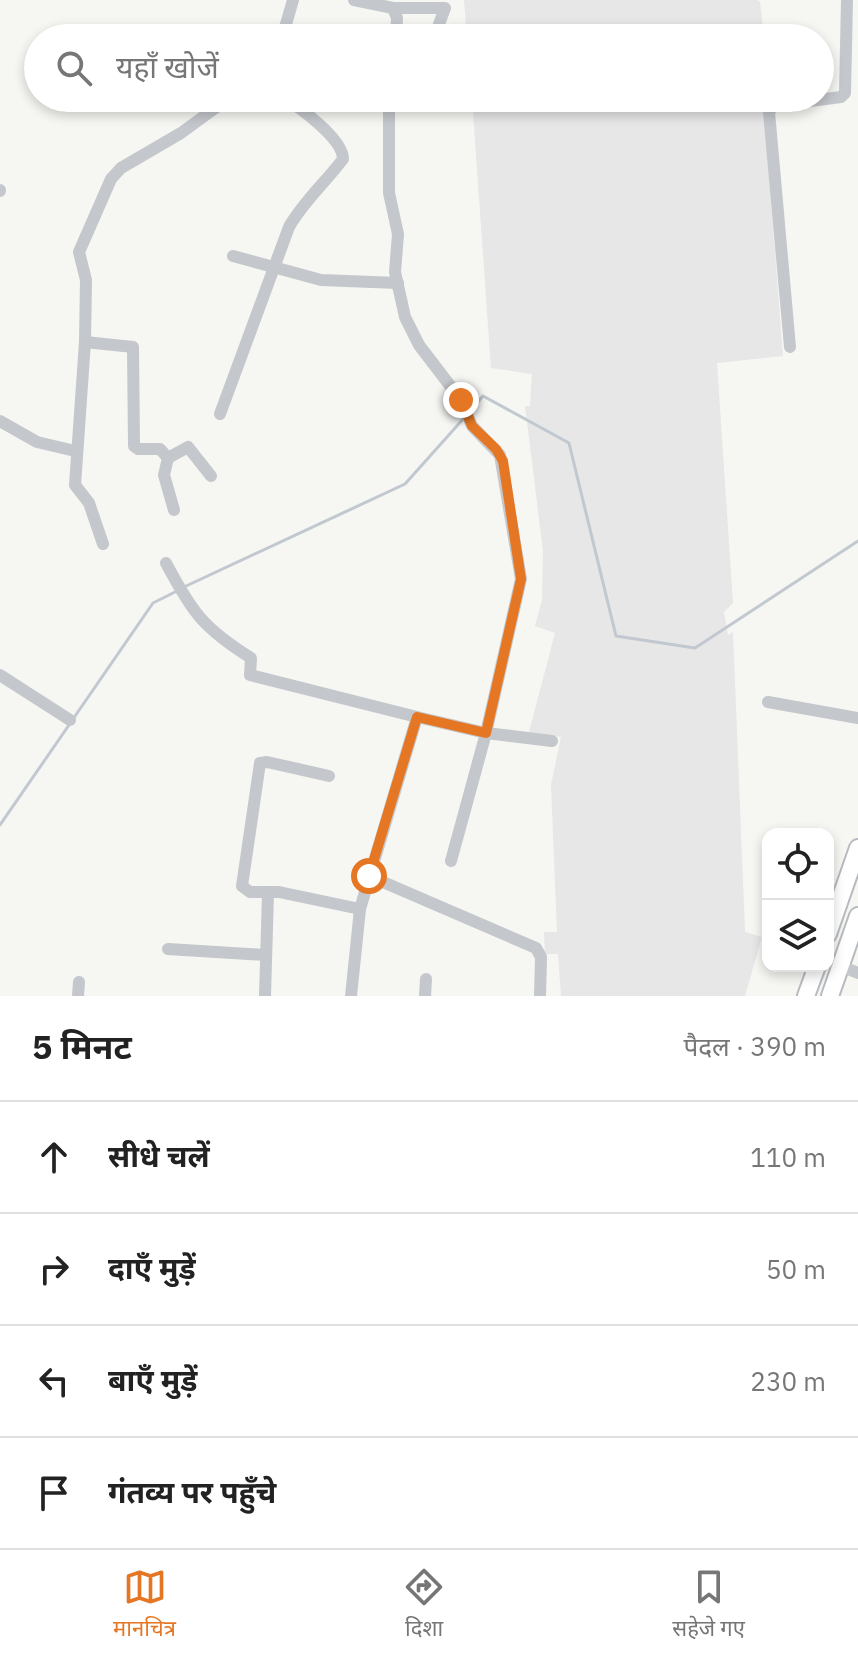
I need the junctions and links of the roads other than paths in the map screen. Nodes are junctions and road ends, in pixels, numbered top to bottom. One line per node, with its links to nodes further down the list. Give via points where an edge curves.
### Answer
1 (293, 0): 5 (street)
2 (354, 0): 4 (street)
3 (847, 0): 8 (street, via 845,93)
4 (393, 8): 6 (street); 7 (street, via 445,8)
5 (286, 24)
6 (397, 24)
7 (439, 24)
8 (834, 98)
9 (210, 112): 16 (street, via 111,179 79,252 86,280)
10 (306, 112): 14 (street, via 344,155 323,187 301,206)
11 (389, 112): 15 (street, via 389,193 398,234)
12 (769, 112): 17 (street)
13 (233, 256): 14 (street)
14 (273, 270): 15 (street, via 345,284); 18 (street)
15 (398, 283): 31 (street, via 412,335 504,466 521,585)
16 (85, 342): 20 (street); 21 (street, via 133,347 134,446 160,449)
17 (790, 347)
18 (220, 414)
19 (0, 421): 20 (street, via 37,442)
20 (75, 451): 24 (street, via 75,487 89,503)
21 (168, 458): 22 (street, via 188,447); 23 (street, via 164,475)
22 (211, 476)
23 (174, 510)
24 (103, 544)
25 (166, 563): 28 (street, via 193,613 251,658 250,675)
26 (0, 675): 30 (street)
27 (768, 702): 29 (street)
28 (417, 717): 31 (street); 36 (street)
29 (858, 718)
30 (70, 720)
31 (486, 733): 32 (street); 35 (street)
32 (552, 741)
33 (329, 776): 37 (street, via 260,763 241,883 245,890)
34 (858, 848): 40 (main road)
35 (451, 861)
36 (369, 876): 38 (street); 53 (street, via 536,948 541,957)
37 (268, 893): 38 (street); 42 (street)
38 (360, 909): 51 (street)
39 (858, 916): 43 (main road)
40 (834, 917)
41 (168, 949): 42 (street)
42 (266, 955): 50 (street)
43 (834, 964): 46 (street)
44 (815, 972): 54 (main road)
45 (833, 972): 55 (main road)
46 (858, 973)
47 (426, 979): 52 (street)
48 (79, 982): 49 (street)
49 (78, 996)
50 (265, 996)
51 (351, 996)
52 (425, 996)
53 (540, 996)
54 (806, 996)
55 (830, 996)

